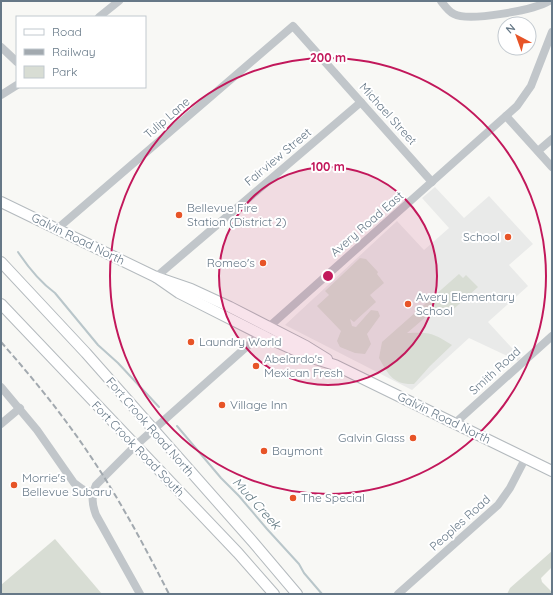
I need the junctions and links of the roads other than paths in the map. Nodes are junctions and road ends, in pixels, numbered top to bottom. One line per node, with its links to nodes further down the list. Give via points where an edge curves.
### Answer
1 (118, 1): 4 (street)
2 (440, 1): 3 (street, via 454,14 464,16 518,12)
3 (549, 1)
4 (100, 16)
5 (293, 26): 11 (street, Michael Street); 18 (street, Tulip Lane)
6 (552, 32): 12 (street, Avery Road East, via 531,86 517,106)
7 (1, 46): 8 (street)
8 (16, 61)
9 (16, 87): 10 (street)
10 (1, 95)
11 (361, 102): 16 (street, Michael Street); 20 (street, Fairview Street)
12 (506, 116): 14 (street); 16 (street, Avery Road East)
13 (552, 139): 14 (street)
14 (538, 151): 15 (street)
15 (552, 167)
16 (432, 182): 22 (street, Avery Road East)
17 (1, 202): 18 (main road, Galvin Road North)
18 (57, 229): 20 (main road, Galvin Road North)
19 (1, 262): 30 (main road, Fort Crook Road North)
20 (156, 277): 22 (main road, Galvin Road North, via 191,289); 23 (main road, Galvin Road North, via 179,292)
21 (1, 304): 31 (main road, Fort Crook Road South)
22 (268, 326): 23 (street, Avery Road East); 25 (main road, Galvin Road North)
23 (260, 333): 25 (main road, Galvin Road North, via 312,358); 30 (street, Avery Road East)
24 (552, 336): 29 (street, Smith Road)
25 (335, 365): 29 (main road, Galvin Road North)
26 (1, 387): 27 (street)
27 (20, 408): 28 (street); 34 (street, via 74,483)
28 (1, 424)
29 (454, 424): 32 (main road, Galvin Road North)
30 (153, 430): 31 (street, Avery Road East); 37 (main road, Fort Crook Road North)
31 (134, 446): 34 (street, Avery Road East, via 104,476); 36 (main road, Fort Crook Road South, via 238,553)
32 (525, 459): 33 (main road, Galvin Road North); 38 (street, Peoples Road, via 498,505)
33 (552, 471)
34 (92, 493): 35 (street, via 96,515)
35 (140, 594)
36 (274, 594)
37 (297, 594)
38 (398, 594)

